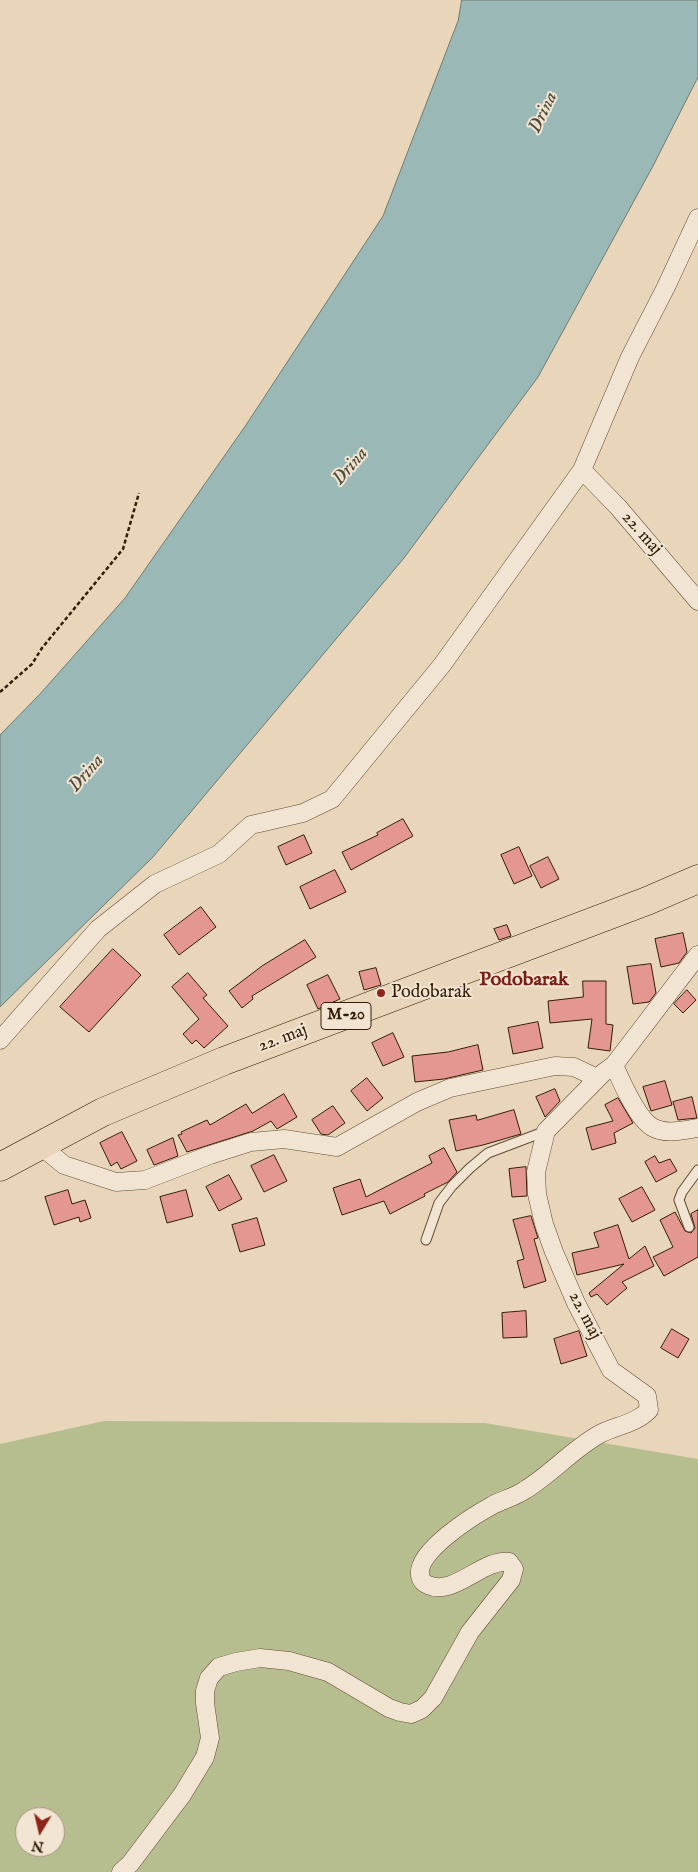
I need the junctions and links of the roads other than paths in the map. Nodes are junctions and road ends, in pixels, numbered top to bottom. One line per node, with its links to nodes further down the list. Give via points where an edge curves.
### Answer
1 (698, 218): 2 (street, via 630,357)
2 (582, 470): 3 (street, 22. maj); 6 (street, via 442,665 332,799 303,813 251,825 219,854 155,884 98,930)
3 (698, 601)
4 (698, 879): 11 (main road, 22. maj / M-20, via 224,1061 103,1112)
5 (698, 955): 7 (street)
6 (0, 1040)
7 (614, 1065): 8 (street); 9 (street, via 628,1096 652,1127 672,1131)
8 (597, 1078): 10 (street); 11 (street, via 574,1067 555,1066 450,1088 417,1102 337,1147 284,1139 251,1142 145,1180 116,1182 64,1165)
9 (698, 1128)
10 (546, 1131): 15 (lane, via 488,1153 470,1168 439,1203); 16 (street, 22. maj, via 536,1172 544,1224 576,1303 611,1370 647,1396 649,1410 599,1434 525,1490 471,1518 450,1532 422,1559 420,1577 426,1585 442,1588 493,1563 509,1562 514,1569 511,1580 470,1632 433,1698 422,1709 411,1714 400,1712 328,1672 289,1661 260,1658 219,1667 209,1678 205,1691 210,1738 205,1757 182,1795)
11 (40, 1145): 12 (main road, 22. maj / M-20)
12 (0, 1167)
13 (698, 1170): 14 (lane, via 679,1200)
14 (689, 1227)
15 (426, 1240)
16 (122, 1872)

